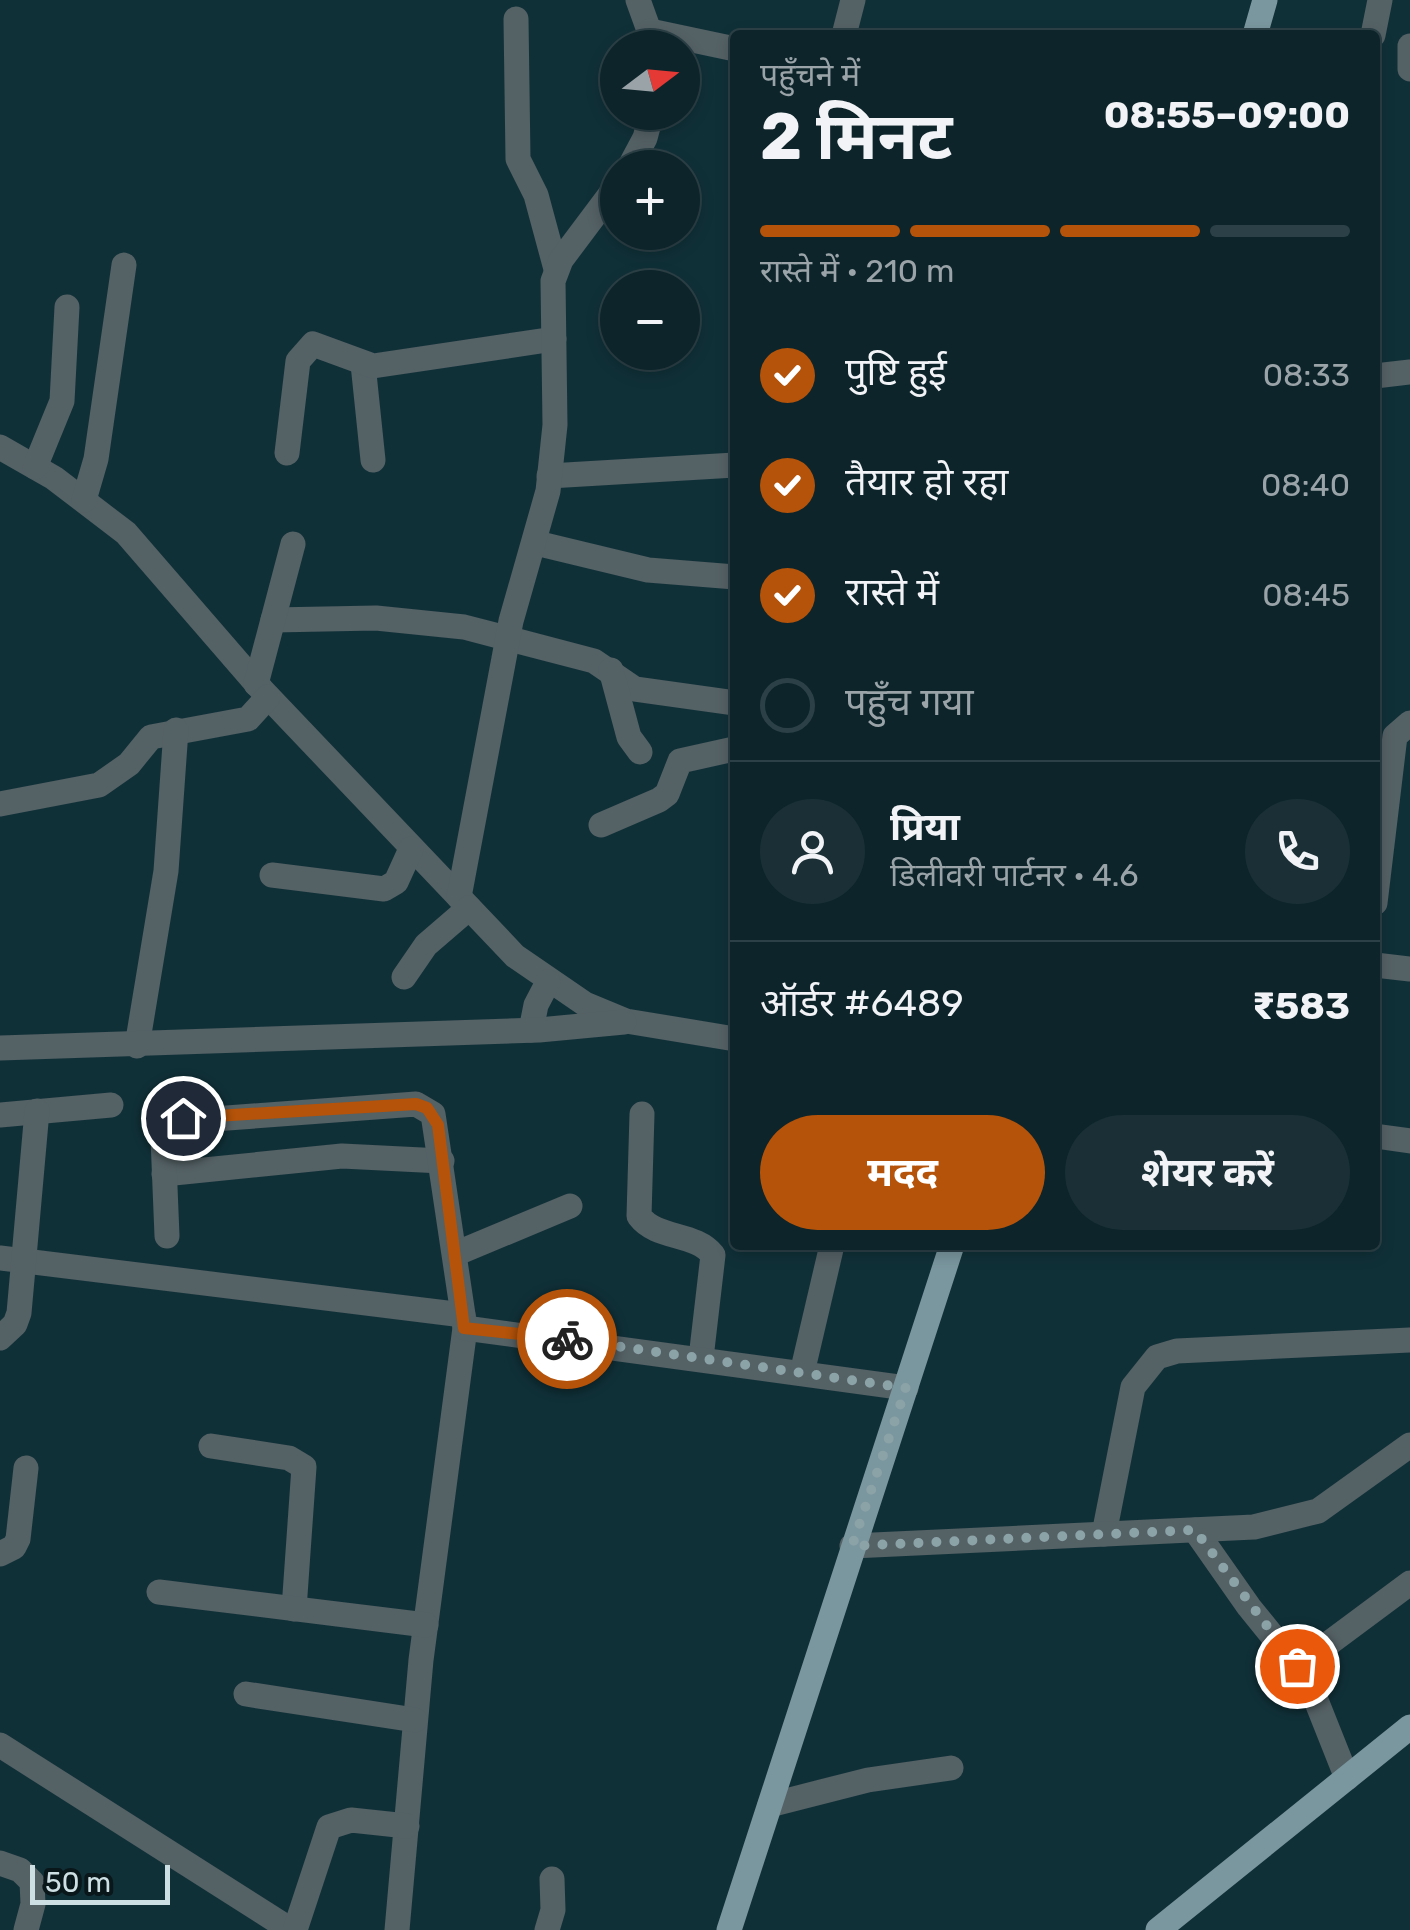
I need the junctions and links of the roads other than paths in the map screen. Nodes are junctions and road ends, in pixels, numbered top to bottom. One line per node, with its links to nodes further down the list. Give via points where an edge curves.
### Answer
1 (638, 0): 6 (street)
2 (853, 0): 7 (street)
3 (1266, 0): 8 (main road)
4 (1380, 0): 9 (street)
5 (516, 19): 16 (street, via 518,159 536,195)
6 (649, 30)
7 (845, 30)
8 (1257, 30)
9 (1374, 30)
10 (700, 45): 12 (street)
11 (1410, 46): 13 (street)
12 (730, 48)
13 (1410, 69)
14 (600, 209): 16 (street)
15 (124, 265): 28 (street, via 96,460)
16 (556, 269): 18 (street)
17 (67, 307): 26 (street, via 62,401)
18 (554, 339): 19 (street); 27 (street)
19 (363, 364): 23 (street, via 324,346 304,349); 24 (street)
20 (1410, 372): 21 (street)
21 (1380, 375)
22 (0, 447): 26 (street)
23 (287, 453)
24 (373, 460)
25 (730, 465): 27 (street)
26 (35, 467): 28 (street)
27 (549, 476): 29 (street)
28 (84, 500): 35 (street, via 126,534)
29 (536, 543): 31 (street, via 648,570); 33 (street)
30 (293, 544): 32 (street)
31 (730, 577)
32 (273, 620): 33 (street, via 410,620); 35 (street)
33 (507, 641): 34 (street); 46 (street)
34 (611, 670): 36 (street, via 635,689); 39 (street, via 629,737)
35 (262, 691): 38 (street, via 248,719); 43 (street)
36 (730, 702)
37 (1410, 723): 44 (street, via 1395,736)
38 (176, 730): 41 (street, via 151,737 100,784); 54 (street, via 166,871)
39 (640, 752)
40 (730, 753): 42 (street, via 680,761 667,794)
41 (0, 804)
42 (601, 825)
43 (410, 849): 45 (street, via 396,882 384,889); 46 (street)
44 (1380, 861)
45 (272, 875)
46 (464, 902): 49 (street); 50 (street)
47 (1380, 967): 48 (street)
48 (1410, 970)
49 (404, 977)
50 (548, 982): 51 (street); 52 (street)
51 (626, 1022): 52 (street); 53 (street)
52 (531, 1030): 54 (street)
53 (730, 1038)
54 (137, 1046): 55 (street)
55 (0, 1048)
56 (110, 1105): 57 (street)
57 (37, 1111): 58 (street); 69 (street)
58 (0, 1114)
59 (642, 1114): 73 (street, via 638,1216 714,1255)
60 (1380, 1137): 61 (street)
61 (1410, 1141)
62 (442, 1161): 63 (street, via 342,1156); 63 (street, via 433,1114 416,1104 183,1118 166,1129); 68 (street)
63 (164, 1174): 65 (street)
64 (570, 1206): 68 (street)
65 (167, 1236)
66 (831, 1250): 74 (street)
67 (950, 1250): 75 (main road)
68 (454, 1254): 70 (street)
69 (12, 1260): 70 (street); 71 (street, via 19,1313)
70 (464, 1322): 73 (street); 86 (street)
71 (0, 1338)
72 (1410, 1340): 80 (street, via 1157,1357 1133,1386)
73 (700, 1358): 74 (street)
74 (802, 1373): 75 (street)
75 (906, 1388): 81 (main road)
76 (1410, 1444): 79 (street, via 1318,1512)
77 (211, 1446): 85 (street, via 289,1458 304,1467)
78 (26, 1468): 82 (street, via 18,1540)
79 (1195, 1530): 80 (street); 87 (street)
80 (1104, 1534): 81 (street)
81 (852, 1546): 94 (main road)
82 (0, 1554)
83 (1410, 1583): 87 (street)
84 (158, 1592): 85 (street)
85 (294, 1608): 86 (street)
86 (426, 1625): 89 (street)
87 (1297, 1666): 93 (street, via 1321,1702)
88 (246, 1694): 89 (street)
89 (415, 1720): 95 (street)
90 (1410, 1727): 93 (main road)
91 (0, 1746): 99 (street)
92 (951, 1768): 94 (street)
93 (1347, 1778): 103 (main road)
94 (770, 1805): 102 (main road)
95 (406, 1826): 99 (street, via 352,1820 330,1827); 100 (street)
96 (0, 1864): 98 (street, via 32,1882)
97 (552, 1879): 101 (street)
98 (26, 1930)
99 (293, 1930)
100 (397, 1930)
101 (548, 1930)
102 (729, 1930)
103 (1158, 1930)

